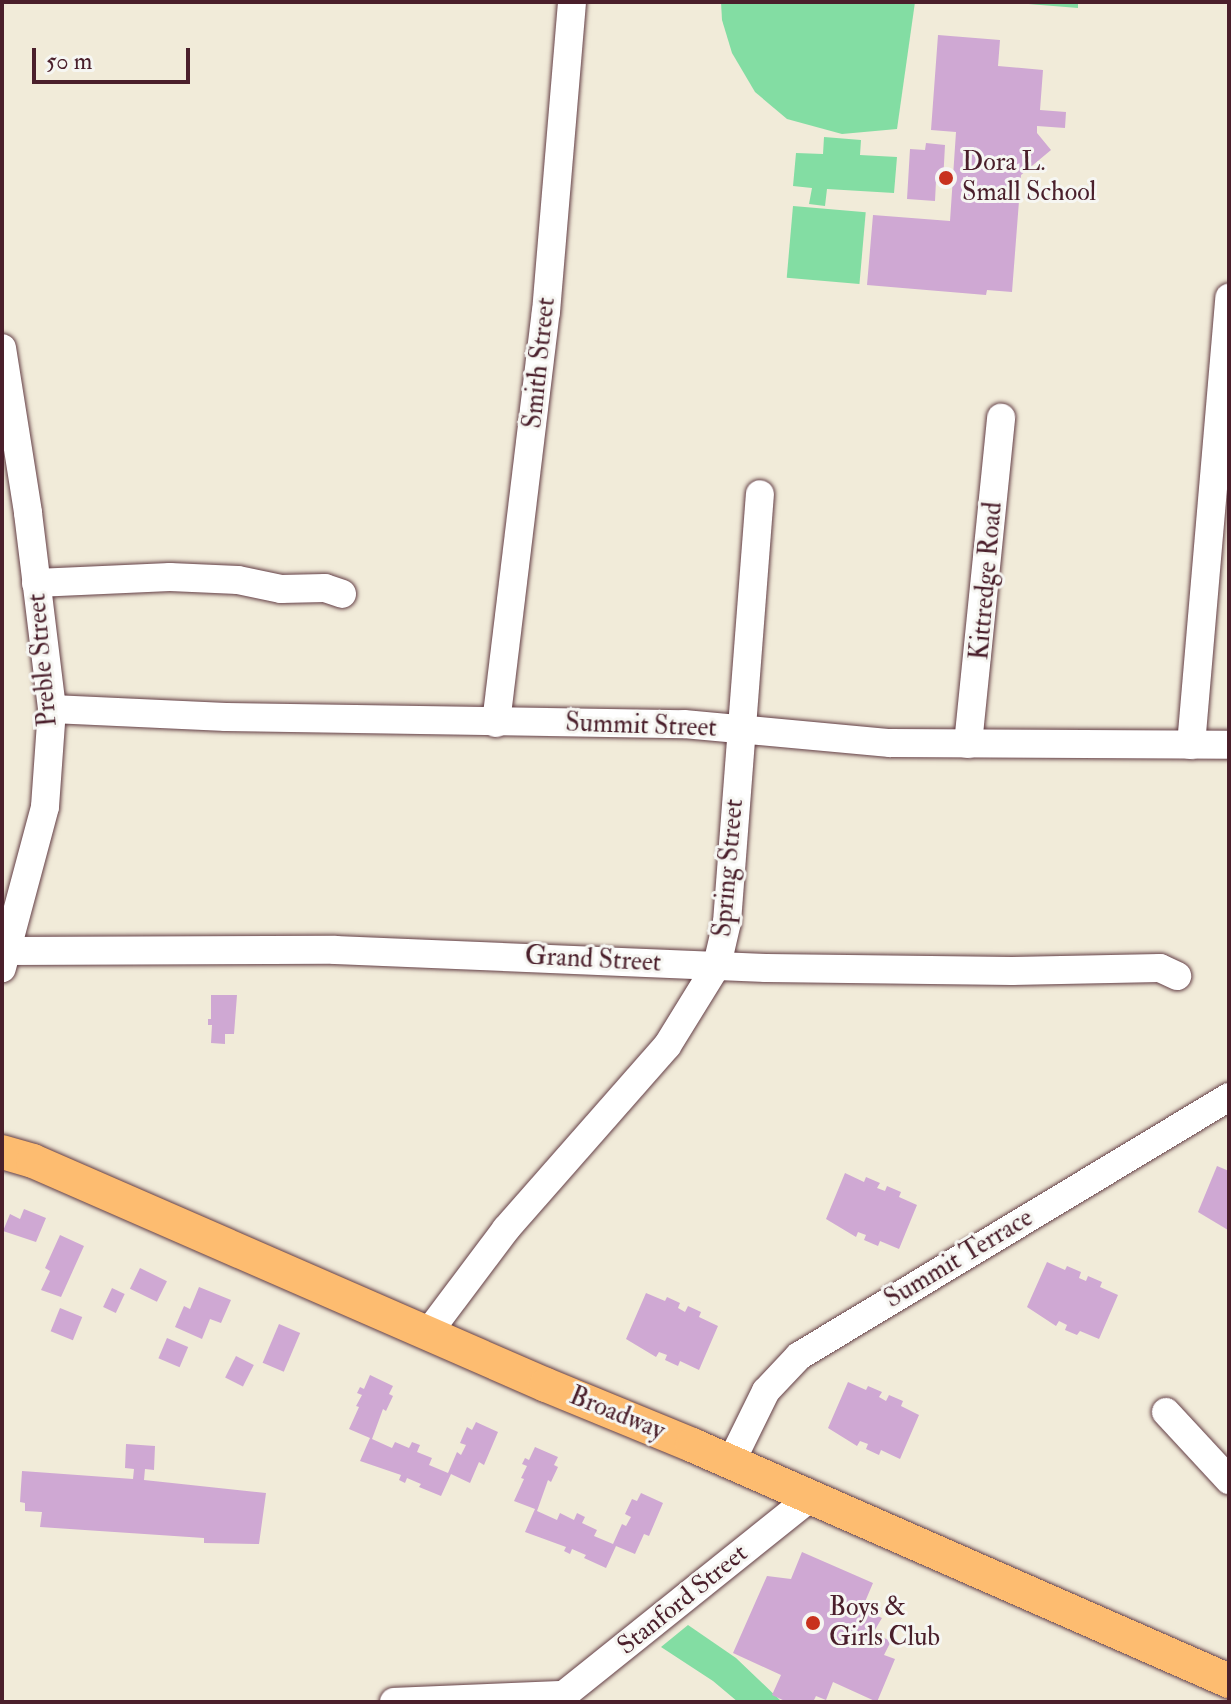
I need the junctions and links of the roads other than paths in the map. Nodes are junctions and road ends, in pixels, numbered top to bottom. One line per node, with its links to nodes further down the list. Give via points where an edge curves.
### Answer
1 (572, 2): 10 (street, Smith Street, via 546,312)
2 (1229, 298): 13 (street)
3 (2, 348): 5 (street, Preble Street)
4 (1001, 418): 12 (street, Kittredge Road)
5 (8, 428): 7 (street, Preble Street)
6 (760, 494): 11 (street, Spring Street)
7 (36, 583): 8 (street, via 170,577 238,580 281,589 325,588); 9 (street, Preble Street)
8 (342, 594)
9 (52, 709): 10 (street, Summit Street); 15 (street, Preble Street, via 45,807)
10 (496, 723): 11 (street, Summit Street)
11 (741, 729): 12 (street, Summit Street, via 890,743); 16 (street, Spring Street, via 727,922)
12 (968, 744): 13 (street, Summit Street)
13 (1191, 745): 14 (street, Summit Street)
14 (1229, 745)
15 (5, 960): 16 (street, Grand Street, via 335,950)
16 (717, 965): 17 (street, Grand Street, via 1012,971 1160,968); 20 (street, Spring Street, via 667,1046 506,1229)
17 (1177, 976)
18 (1229, 1097): 22 (street, Summit Terrace, via 799,1356 766,1391)
19 (2, 1152): 20 (main road, Broadway)
20 (428, 1333): 22 (main road, Broadway)
21 (1166, 1412): 23 (street)
22 (731, 1462): 24 (main road, Broadway)
23 (1229, 1480)
24 (810, 1498): 25 (main road, Broadway); 26 (street, Stanford Street)
25 (1229, 1681)
26 (560, 1698): 27 (street)
27 (394, 1702)

